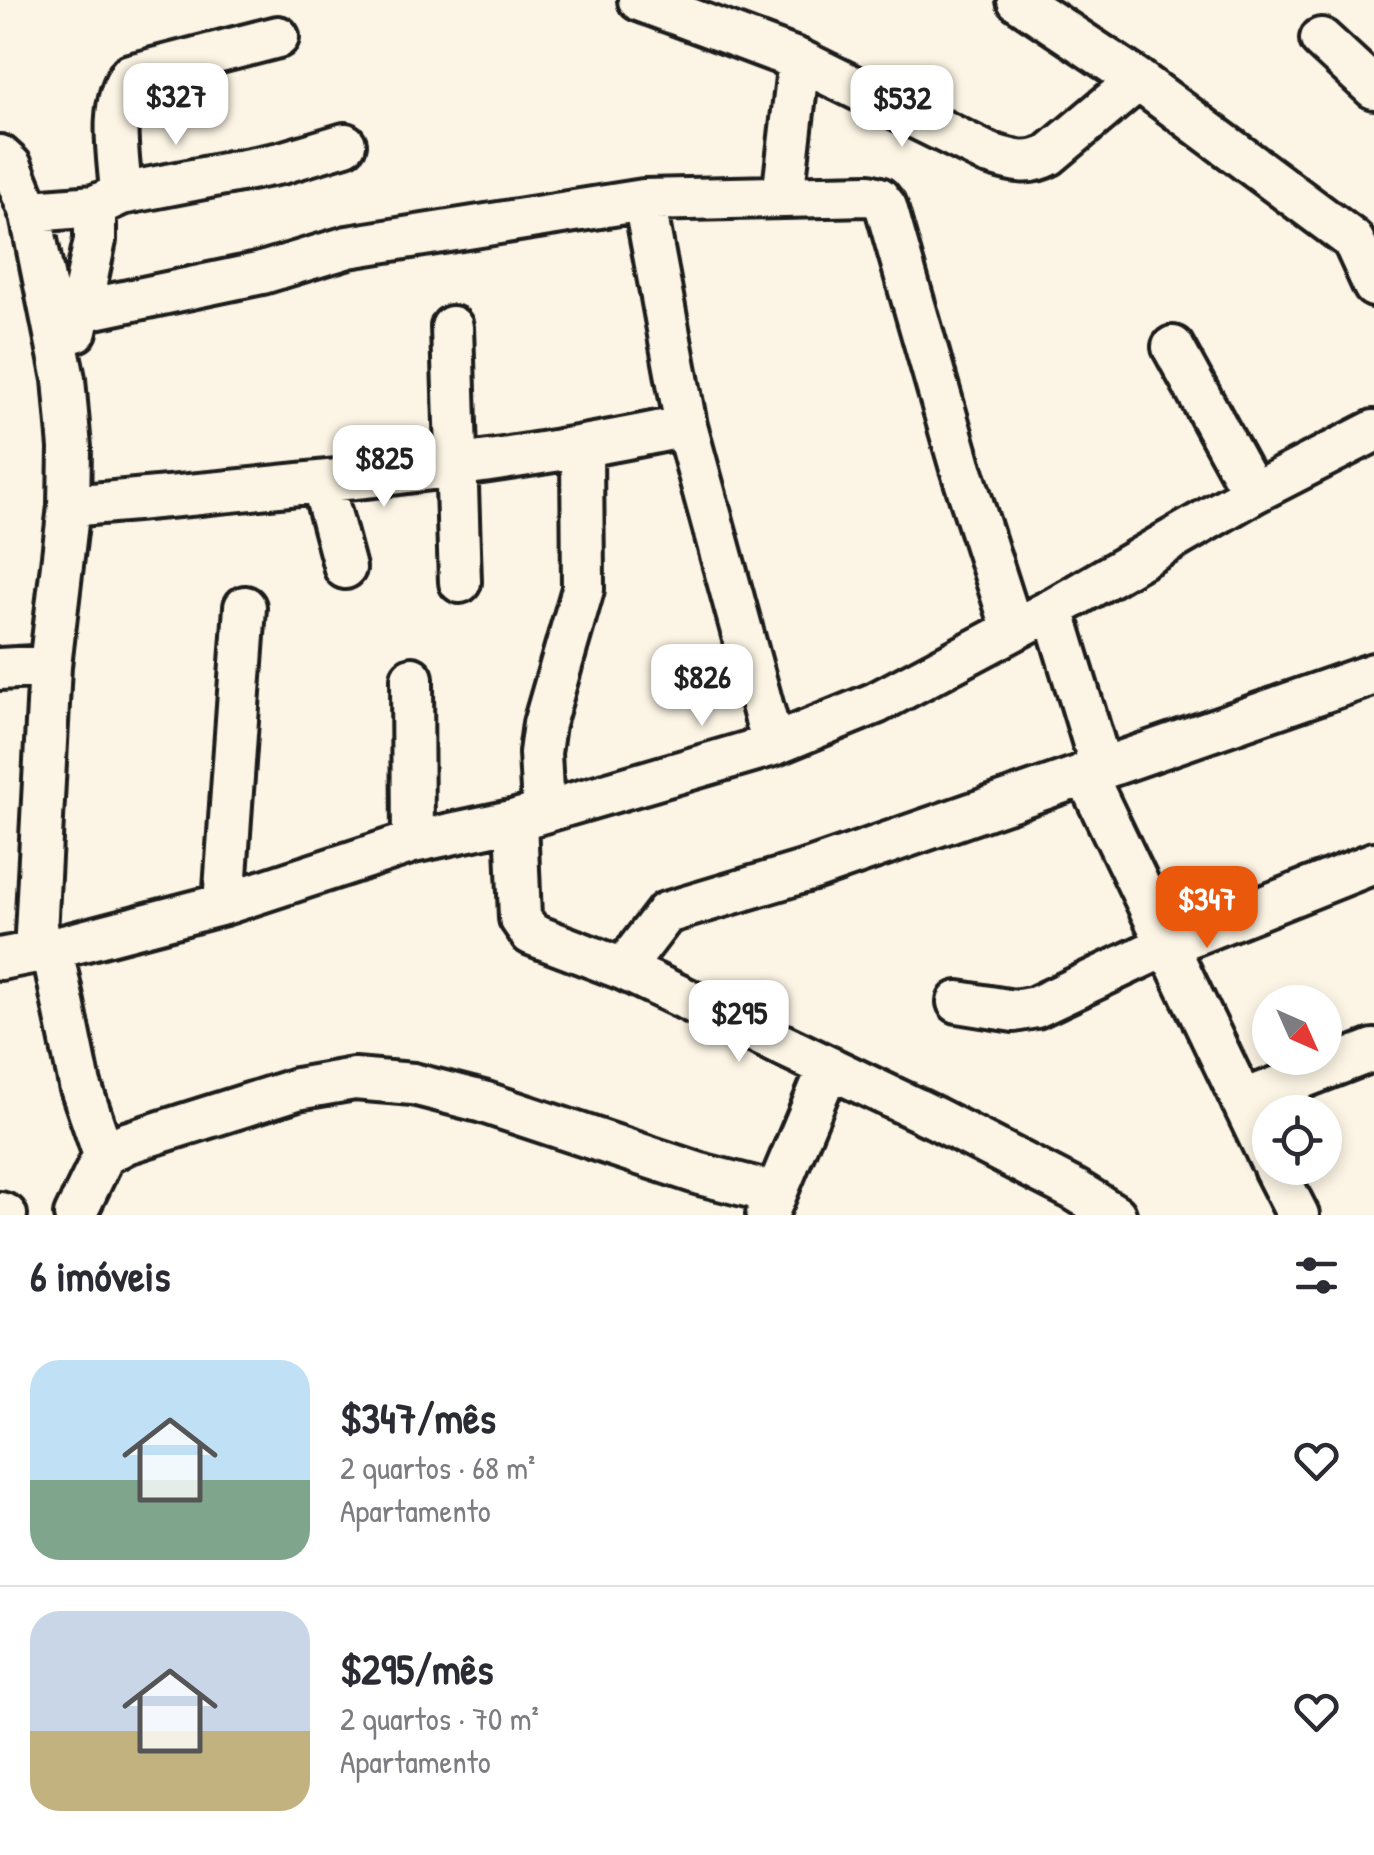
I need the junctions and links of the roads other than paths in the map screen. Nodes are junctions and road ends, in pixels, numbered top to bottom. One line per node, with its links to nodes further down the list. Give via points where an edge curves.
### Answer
1 (639, 0): 5 (street)
2 (1018, 0): 6 (street)
3 (278, 37): 11 (street, via 130,75 118,106)
4 (1321, 39): 7 (street)
5 (799, 60): 6 (street, via 1018,162 1049,155); 10 (street)
6 (1138, 80): 14 (street)
7 (1374, 88)
8 (345, 144): 11 (street)
9 (0, 156): 13 (street, via 11,166)
10 (782, 197): 12 (street); 31 (street, via 869,195 886,206)
11 (108, 200): 13 (street); 16 (street)
12 (644, 200): 16 (street, via 348,247 262,273); 20 (street)
13 (31, 215): 19 (street)
14 (1364, 230): 15 (street)
15 (1374, 286)
16 (81, 311): 19 (street)
17 (452, 327): 23 (street)
18 (1173, 347): 25 (street)
19 (64, 379): 26 (street)
20 (686, 426): 22 (street); 36 (street)
21 (1374, 431): 25 (street)
22 (582, 448): 23 (street); 38 (street, via 583,589 544,724)
23 (457, 465): 24 (street); 28 (street)
24 (322, 482): 26 (street); 27 (street)
25 (1253, 492): 30 (street)
26 (69, 506): 32 (street)
27 (345, 568)
28 (460, 582)
29 (246, 607): 41 (street)
30 (1053, 608): 31 (street); 37 (street)
31 (1013, 630): 36 (street, via 876,703)
32 (50, 666): 33 (street); 43 (street)
33 (0, 670)
34 (1374, 674): 37 (street)
35 (412, 678): 39 (street)
36 (772, 745): 38 (street)
37 (1093, 770): 42 (street); 44 (street, via 814,869 666,913)
38 (530, 815): 39 (street); 44 (street, via 524,928)
39 (414, 842): 41 (street)
40 (1374, 863): 42 (street)
41 (224, 904): 43 (street)
42 (1166, 946): 45 (street, via 1020,1012); 48 (street)
43 (29, 954): 50 (street)
44 (622, 969): 47 (street)
45 (958, 1002)
46 (1374, 1050): 48 (street)
47 (828, 1069): 52 (street, via 936,1118); 53 (street)
48 (1242, 1101): 49 (street)
49 (1252, 1122)
50 (104, 1155): 53 (street, via 297,1089 354,1079 413,1084 483,1102); 54 (street)
51 (1283, 1185): 56 (street)
52 (1067, 1202): 55 (street)
53 (771, 1204)
54 (75, 1215)
55 (1115, 1215)
56 (1298, 1215)

